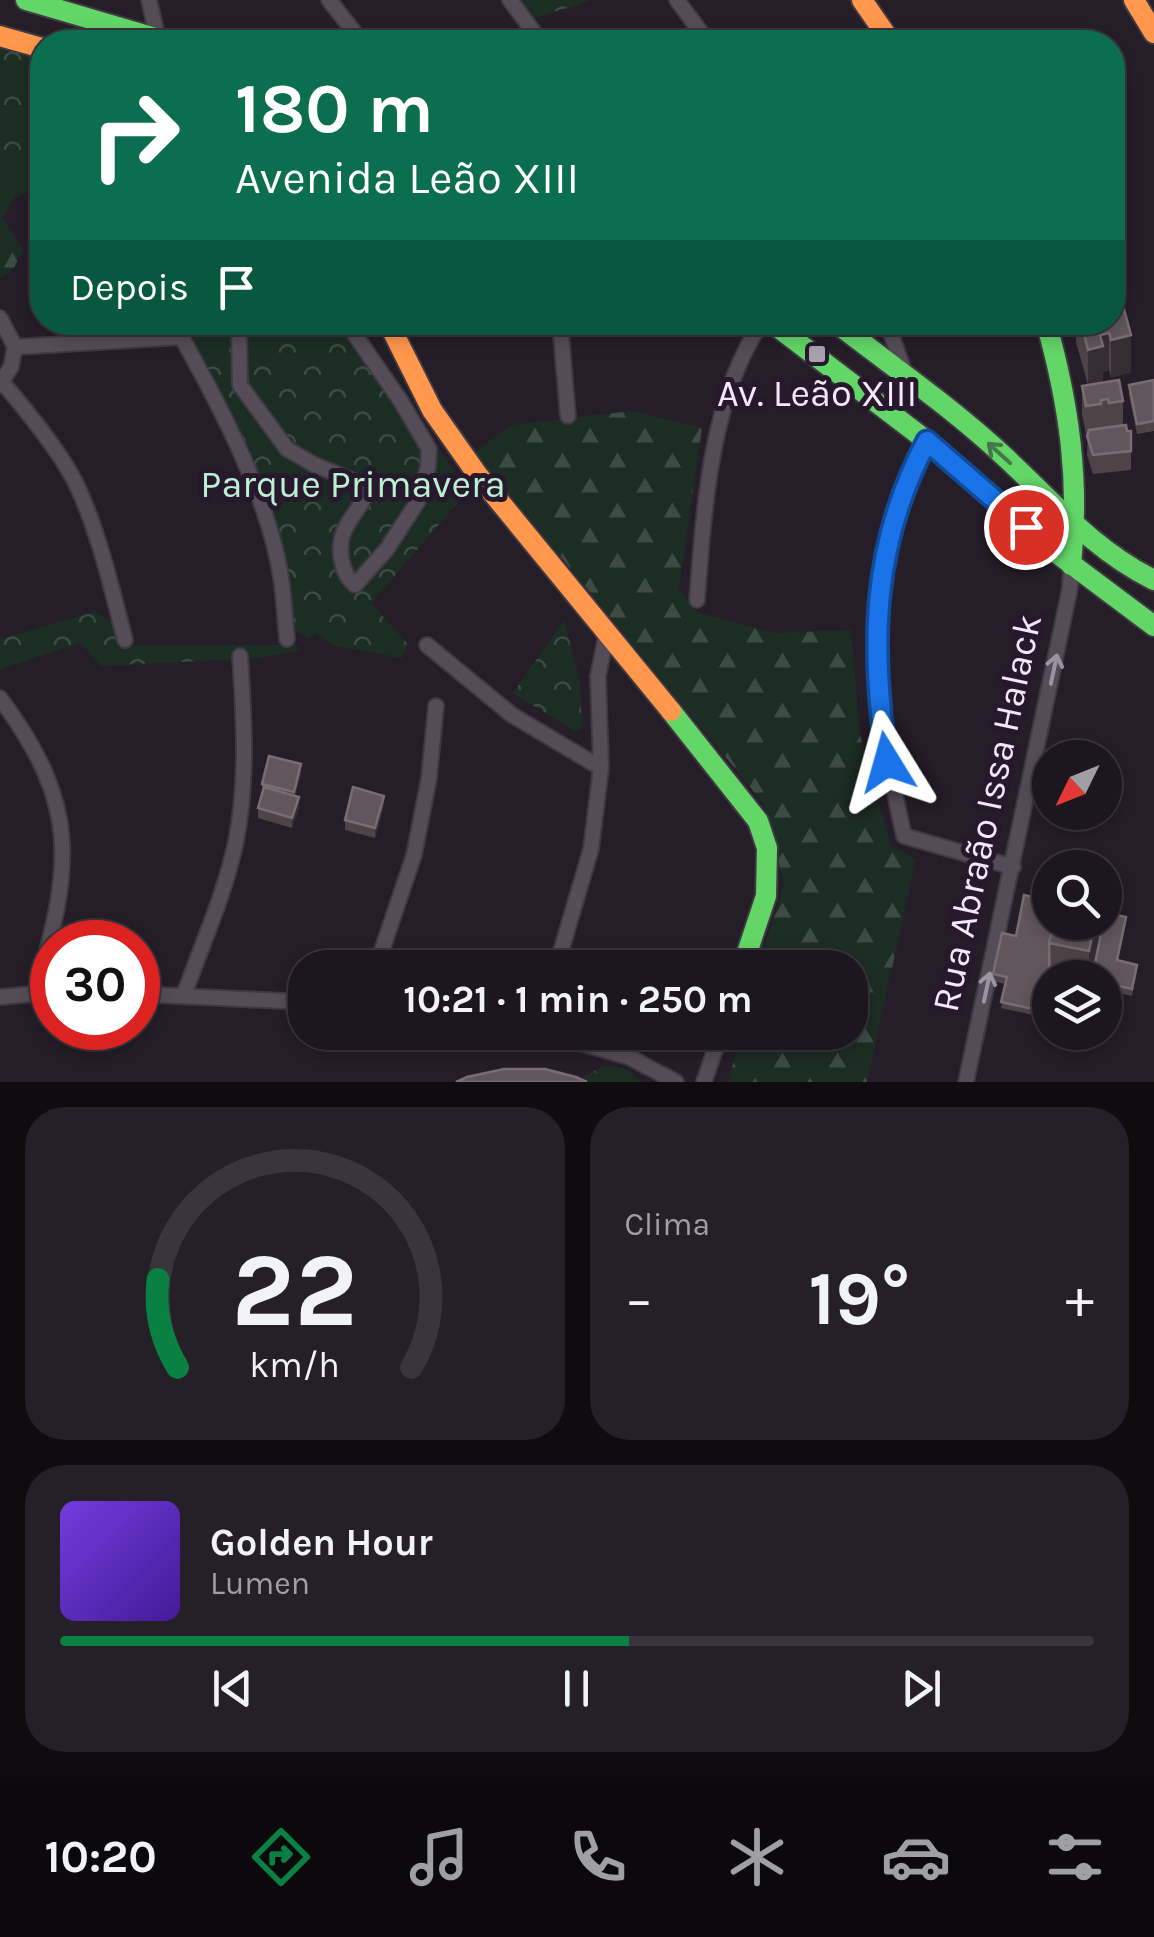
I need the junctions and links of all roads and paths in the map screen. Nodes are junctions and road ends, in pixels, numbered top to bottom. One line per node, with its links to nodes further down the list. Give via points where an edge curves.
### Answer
1 (26, 0): 8 (main road)
2 (149, 0): 9 (street)
3 (330, 0): 10 (street)
4 (510, 0): 11 (street)
5 (677, 0): 12 (street)
6 (862, 0): 13 (main road)
7 (1134, 0): 14 (main road)
8 (126, 30)
9 (159, 30)
10 (353, 30)
11 (532, 30)
12 (699, 30)
13 (883, 30)
14 (1154, 33)
15 (0, 36): 16 (main road)
16 (30, 45)
17 (0, 318): 28 (street)
18 (239, 335): 19 (street, via 240,385 286,448 368,487 343,533 342,563 355,586 418,501 429,449)
19 (355, 335)
20 (395, 335): 38 (main road, via 477,474)
21 (561, 335): 31 (street)
22 (755, 335): 36 (street, via 736,370 719,431)
23 (788, 335): 32 (main road)
24 (852, 335): 29 (main road)
25 (892, 335): 29 (street)
26 (1050, 335): 33 (main road, Rua Abraão Issa Halack, via 1078,465)
27 (181, 336): 28 (street); 39 (street, via 260,504 281,574)
28 (16, 346): 30 (street)
29 (905, 375): 33 (main road, one-way to 29)
30 (1, 383): 40 (street, via 78,488)
31 (568, 416)
32 (927, 441): 34 (main road); 46 (street, via 894,516 876,624 878,702 904,836)
33 (1076, 526): 34 (main road, Rua Abraão Issa Halack); 35 (main road, via 1129,570)
34 (1072, 565): 37 (main road); 46 (street, Rua Abraão Issa Halack, one-way to 34)
35 (1154, 580)
36 (697, 600)
37 (1154, 626)
38 (607, 632): 45 (street, via 597,698); 50 (main road, via 758,820 769,870)
39 (287, 639)
40 (124, 640)
41 (427, 645): 45 (street, via 512,715)
42 (240, 656): 53 (street, via 245,734 236,838)
43 (0, 698): 47 (street, via 30,738 62,828 63,881)
44 (436, 706): 48 (street, via 414,855)
45 (601, 768): 49 (street, via 591,850)
46 (1012, 866): 60 (street, Rua Abraão Issa Halack, one-way to 46)
47 (54, 920)
48 (382, 950)
49 (561, 950)
50 (748, 950)
51 (30, 993): 54 (street)
52 (160, 994): 53 (street)
53 (184, 994): 55 (street)
54 (3, 998)
55 (288, 1001)
56 (602, 1050): 58 (street)
57 (715, 1050): 59 (street)
58 (676, 1082)
59 (704, 1082)
60 (966, 1082)

